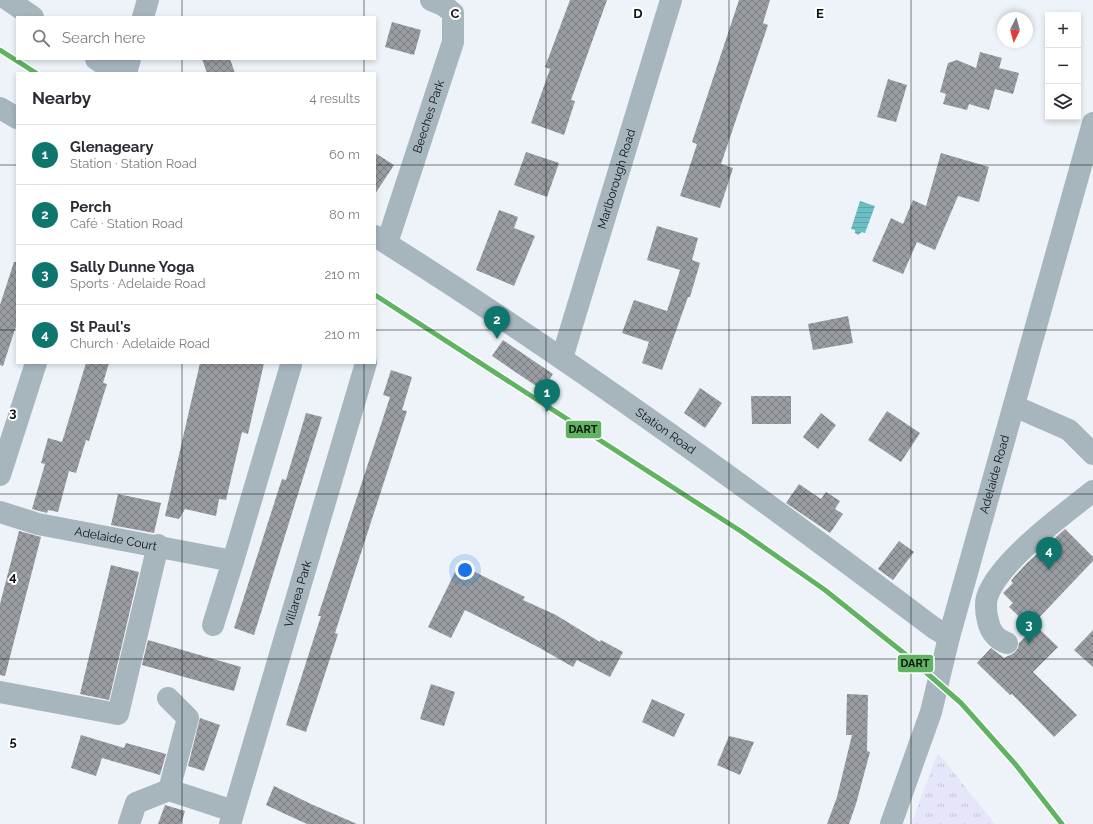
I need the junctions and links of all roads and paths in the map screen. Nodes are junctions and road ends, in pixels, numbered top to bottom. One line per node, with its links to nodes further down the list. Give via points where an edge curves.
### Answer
1 (8, 0): 5 (street)
2 (148, 0): 6 (street)
3 (431, 0): 14 (street, Beeches Park, via 453,13 453,42)
4 (671, 0): 15 (street, Marlborough Road)
5 (32, 16)
6 (143, 16)
7 (98, 60): 9 (street)
8 (130, 60): 10 (street)
9 (116, 72)
10 (126, 72)
11 (0, 108): 12 (street)
12 (16, 117)
13 (1093, 123): 19 (street, Adelaide Road)
14 (381, 239): 15 (street, Station Road)
15 (562, 358): 27 (street, Station Road)
16 (36, 364): 21 (street)
17 (366, 364): 32 (street, Villarea Park)
18 (291, 365): 25 (street)
19 (1014, 406): 20 (street, via 1069,430); 27 (street, Adelaide Road)
20 (1093, 454)
21 (0, 475)
22 (1093, 491): 28 (street, via 1014,557 988,596 986,604 989,628 1000,641)
23 (0, 512): 24 (street, Adelaide Court, via 38,524)
24 (158, 546): 25 (street, Adelaide Court); 29 (street, via 118,714)
25 (233, 561): 26 (street)
26 (213, 625)
27 (949, 637): 34 (street, Adelaide Road, via 931,712)
28 (1007, 643)
29 (0, 692)
30 (168, 698): 31 (street, via 188,718)
31 (169, 790): 32 (street); 33 (street, via 136,803)
32 (232, 817)
33 (129, 824)
34 (891, 824)

